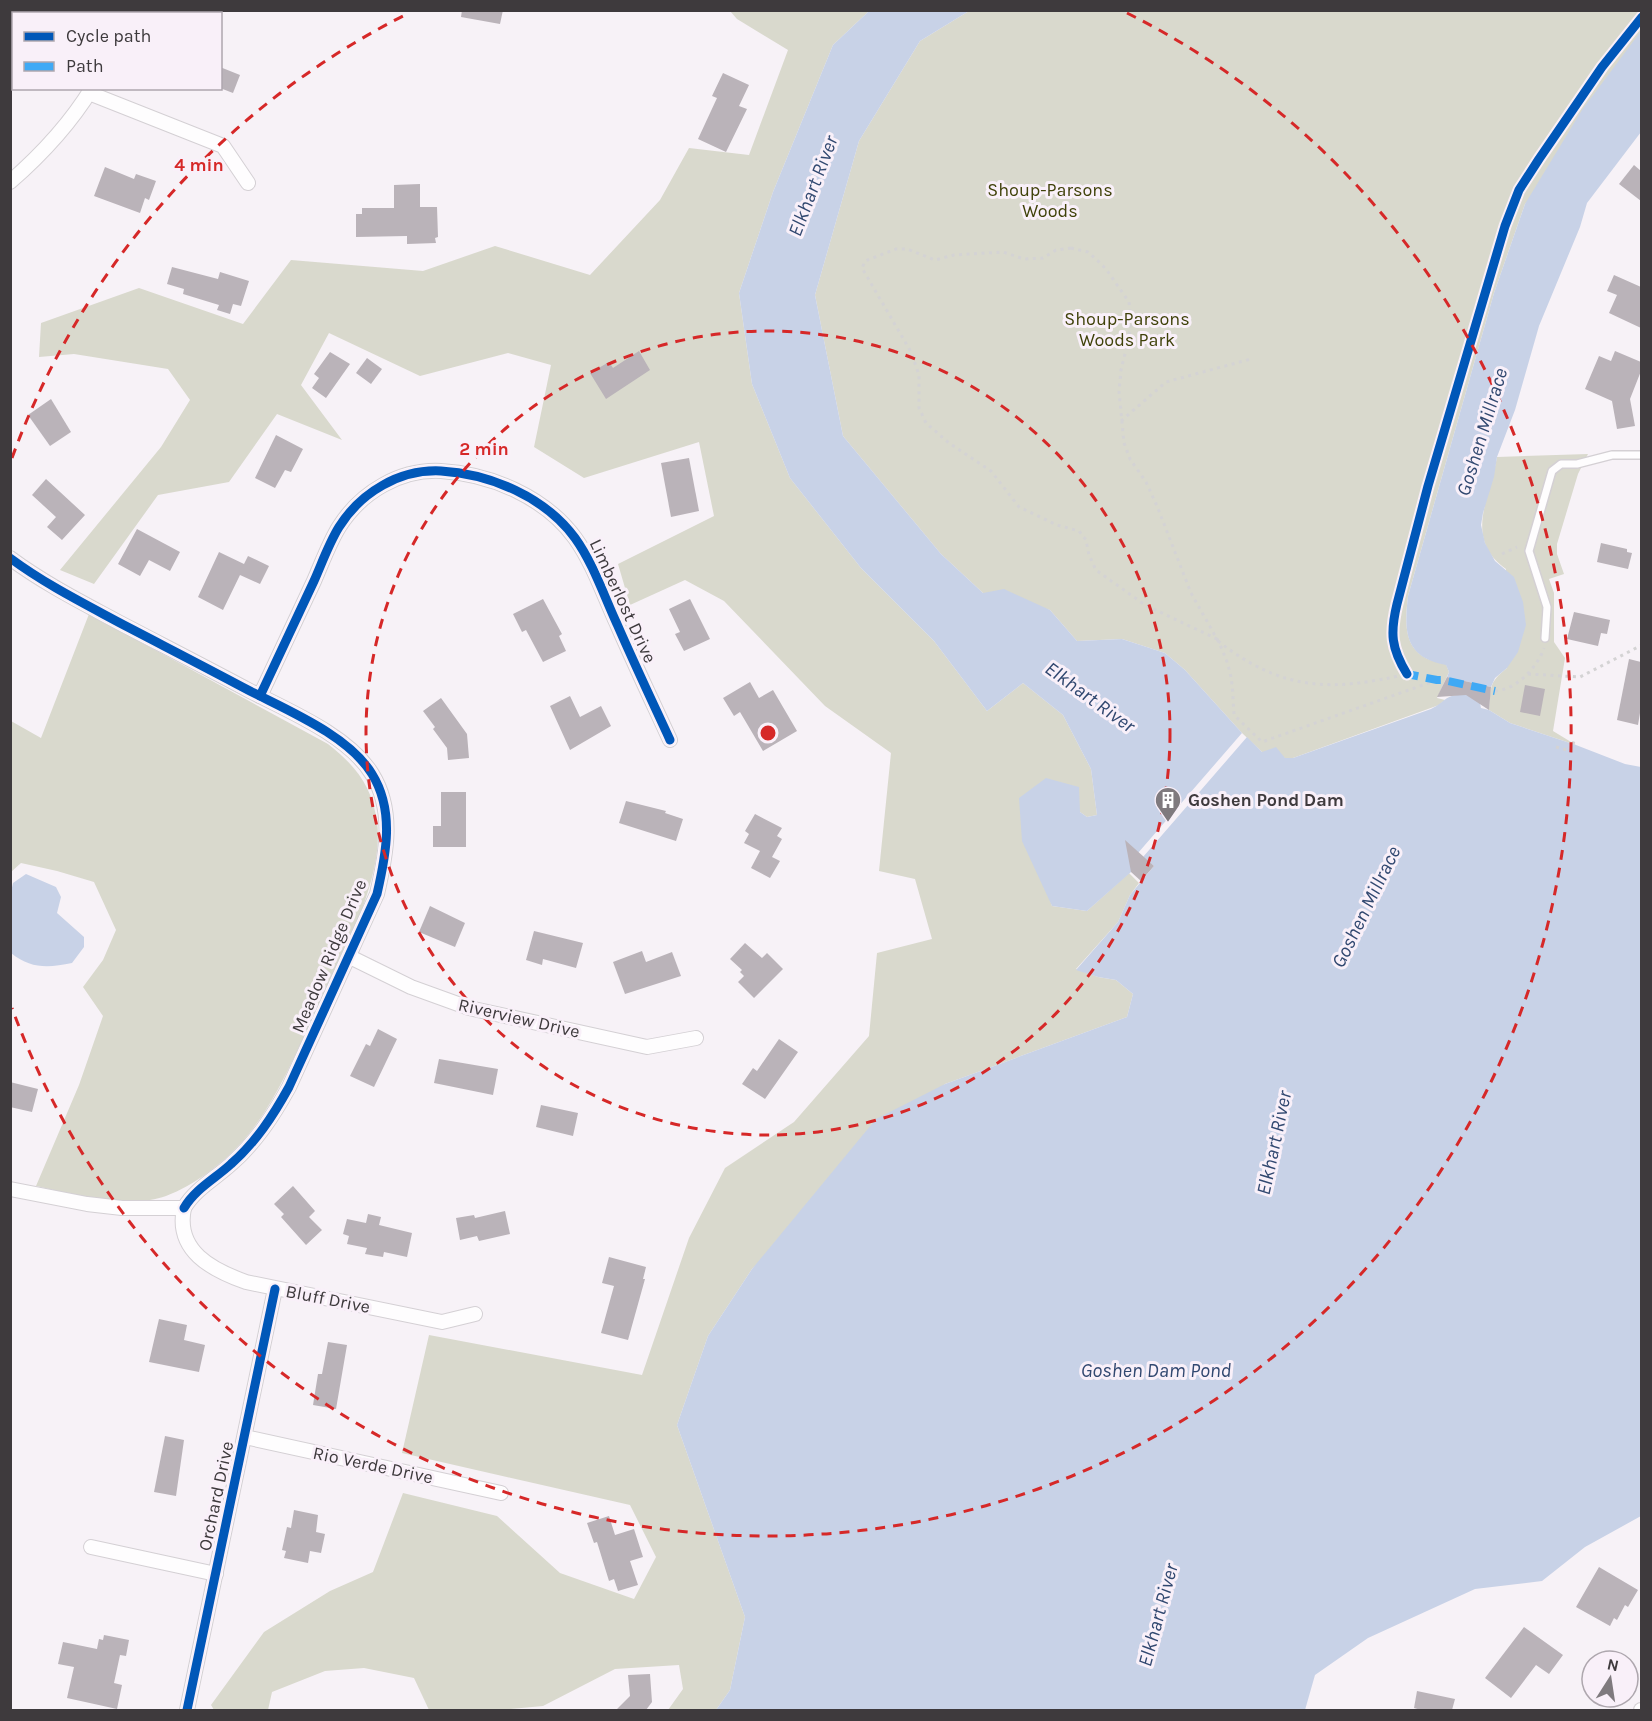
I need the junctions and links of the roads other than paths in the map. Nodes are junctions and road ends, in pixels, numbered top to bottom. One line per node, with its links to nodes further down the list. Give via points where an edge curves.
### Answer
1 (90, 91): 2 (street, via 60,132); 3 (street, via 223,146)
2 (10, 182)
3 (248, 183)
4 (1641, 455): 6 (lane, via 1612,455 1561,464 1552,471 1529,551 1548,607)
5 (10, 558): 7 (street, Meadow Ridge Drive, via 69,596)
6 (1545, 638)
7 (260, 696): 8 (street, Limberlost Drive, via 339,527 361,502 398,477 430,470 464,472 529,497 575,538); 9 (street, Meadow Ridge Drive, via 348,746 374,777 384,803 387,828 380,883)
8 (670, 740)
9 (350, 957): 10 (street, Riverview Drive, via 411,987 469,1008 647,1047); 12 (street, Meadow Ridge Drive, via 273,1116 252,1144)
10 (696, 1038)
11 (10, 1189): 12 (street, via 122,1208)
12 (184, 1208): 13 (street, Bluff Drive, via 182,1226 187,1239 208,1266 246,1282)
13 (275, 1288): 14 (street, Bluff Drive, via 442,1322); 15 (street, Orchard Drive)
14 (476, 1314)
15 (245, 1437): 16 (street, Rio Verde Drive); 18 (street, Orchard Drive)
16 (501, 1493)
17 (91, 1547): 18 (street)
18 (216, 1574): 19 (street, Orchard Drive)
19 (187, 1710)

